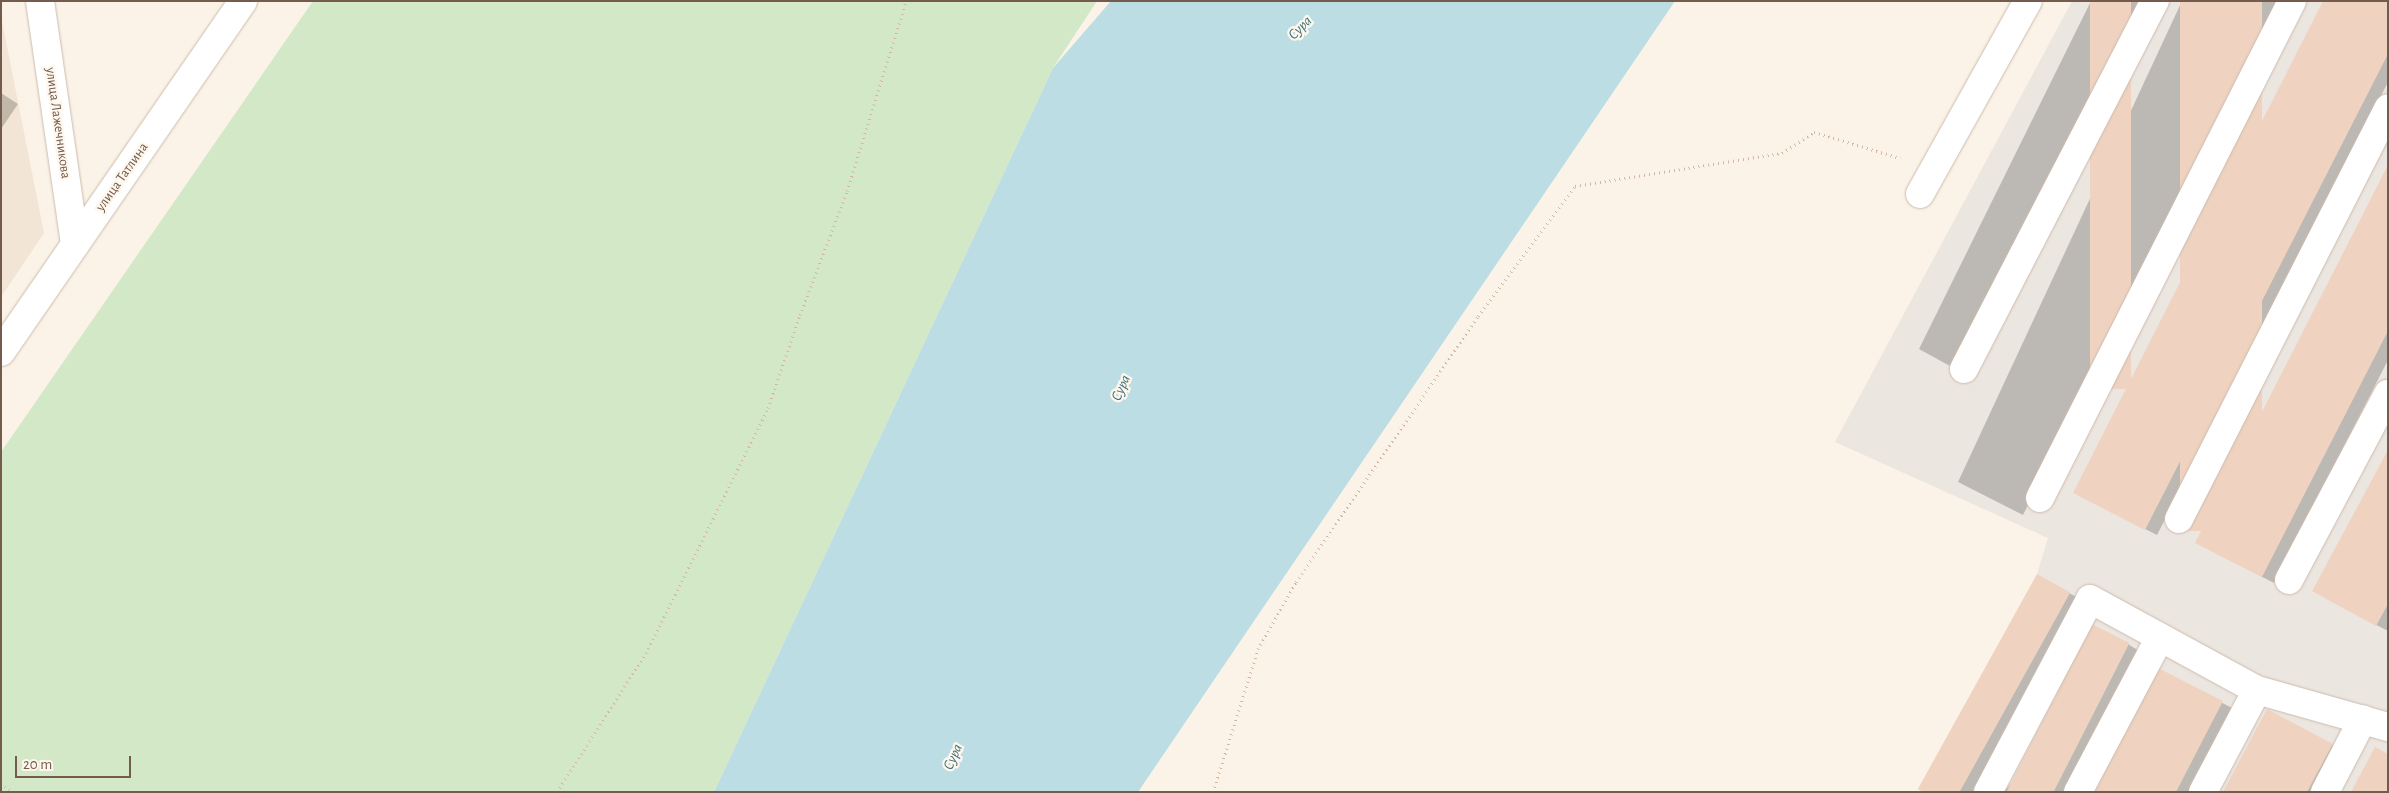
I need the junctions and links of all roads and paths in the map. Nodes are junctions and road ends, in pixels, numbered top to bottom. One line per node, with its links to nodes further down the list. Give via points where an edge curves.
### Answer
1 (40, 1): 10 (street, улица Лажечникова)
2 (243, 1): 10 (street, улица Татлина)
3 (906, 1): 22 (path, via 847,192 768,408 646,653)
4 (2028, 1): 8 (street)
5 (2155, 1): 12 (street)
6 (2292, 1): 14 (street)
7 (2388, 108): 15 (street)
8 (1934, 169): 9 (street); 23 (path, via 1814,132 1782,153 1575,186 1478,316 1296,582 1258,648)
9 (1920, 194)
10 (75, 244): 11 (street, улица Татлина)
11 (1, 352)
12 (1964, 369)
13 (2388, 394): 16 (street)
14 (2040, 498)
15 (2179, 519)
16 (2290, 580)
17 (2160, 637): 18 (street); 24 (street, via 2090,599); 25 (street)
18 (2258, 690): 19 (street); 26 (street)
19 (2375, 723): 27 (street)
20 (1, 783): 21 (path)
21 (13, 792)
22 (558, 792)
23 (1213, 792)
24 (1988, 792)
25 (2078, 792)
26 (2203, 792)
27 (2325, 792)

